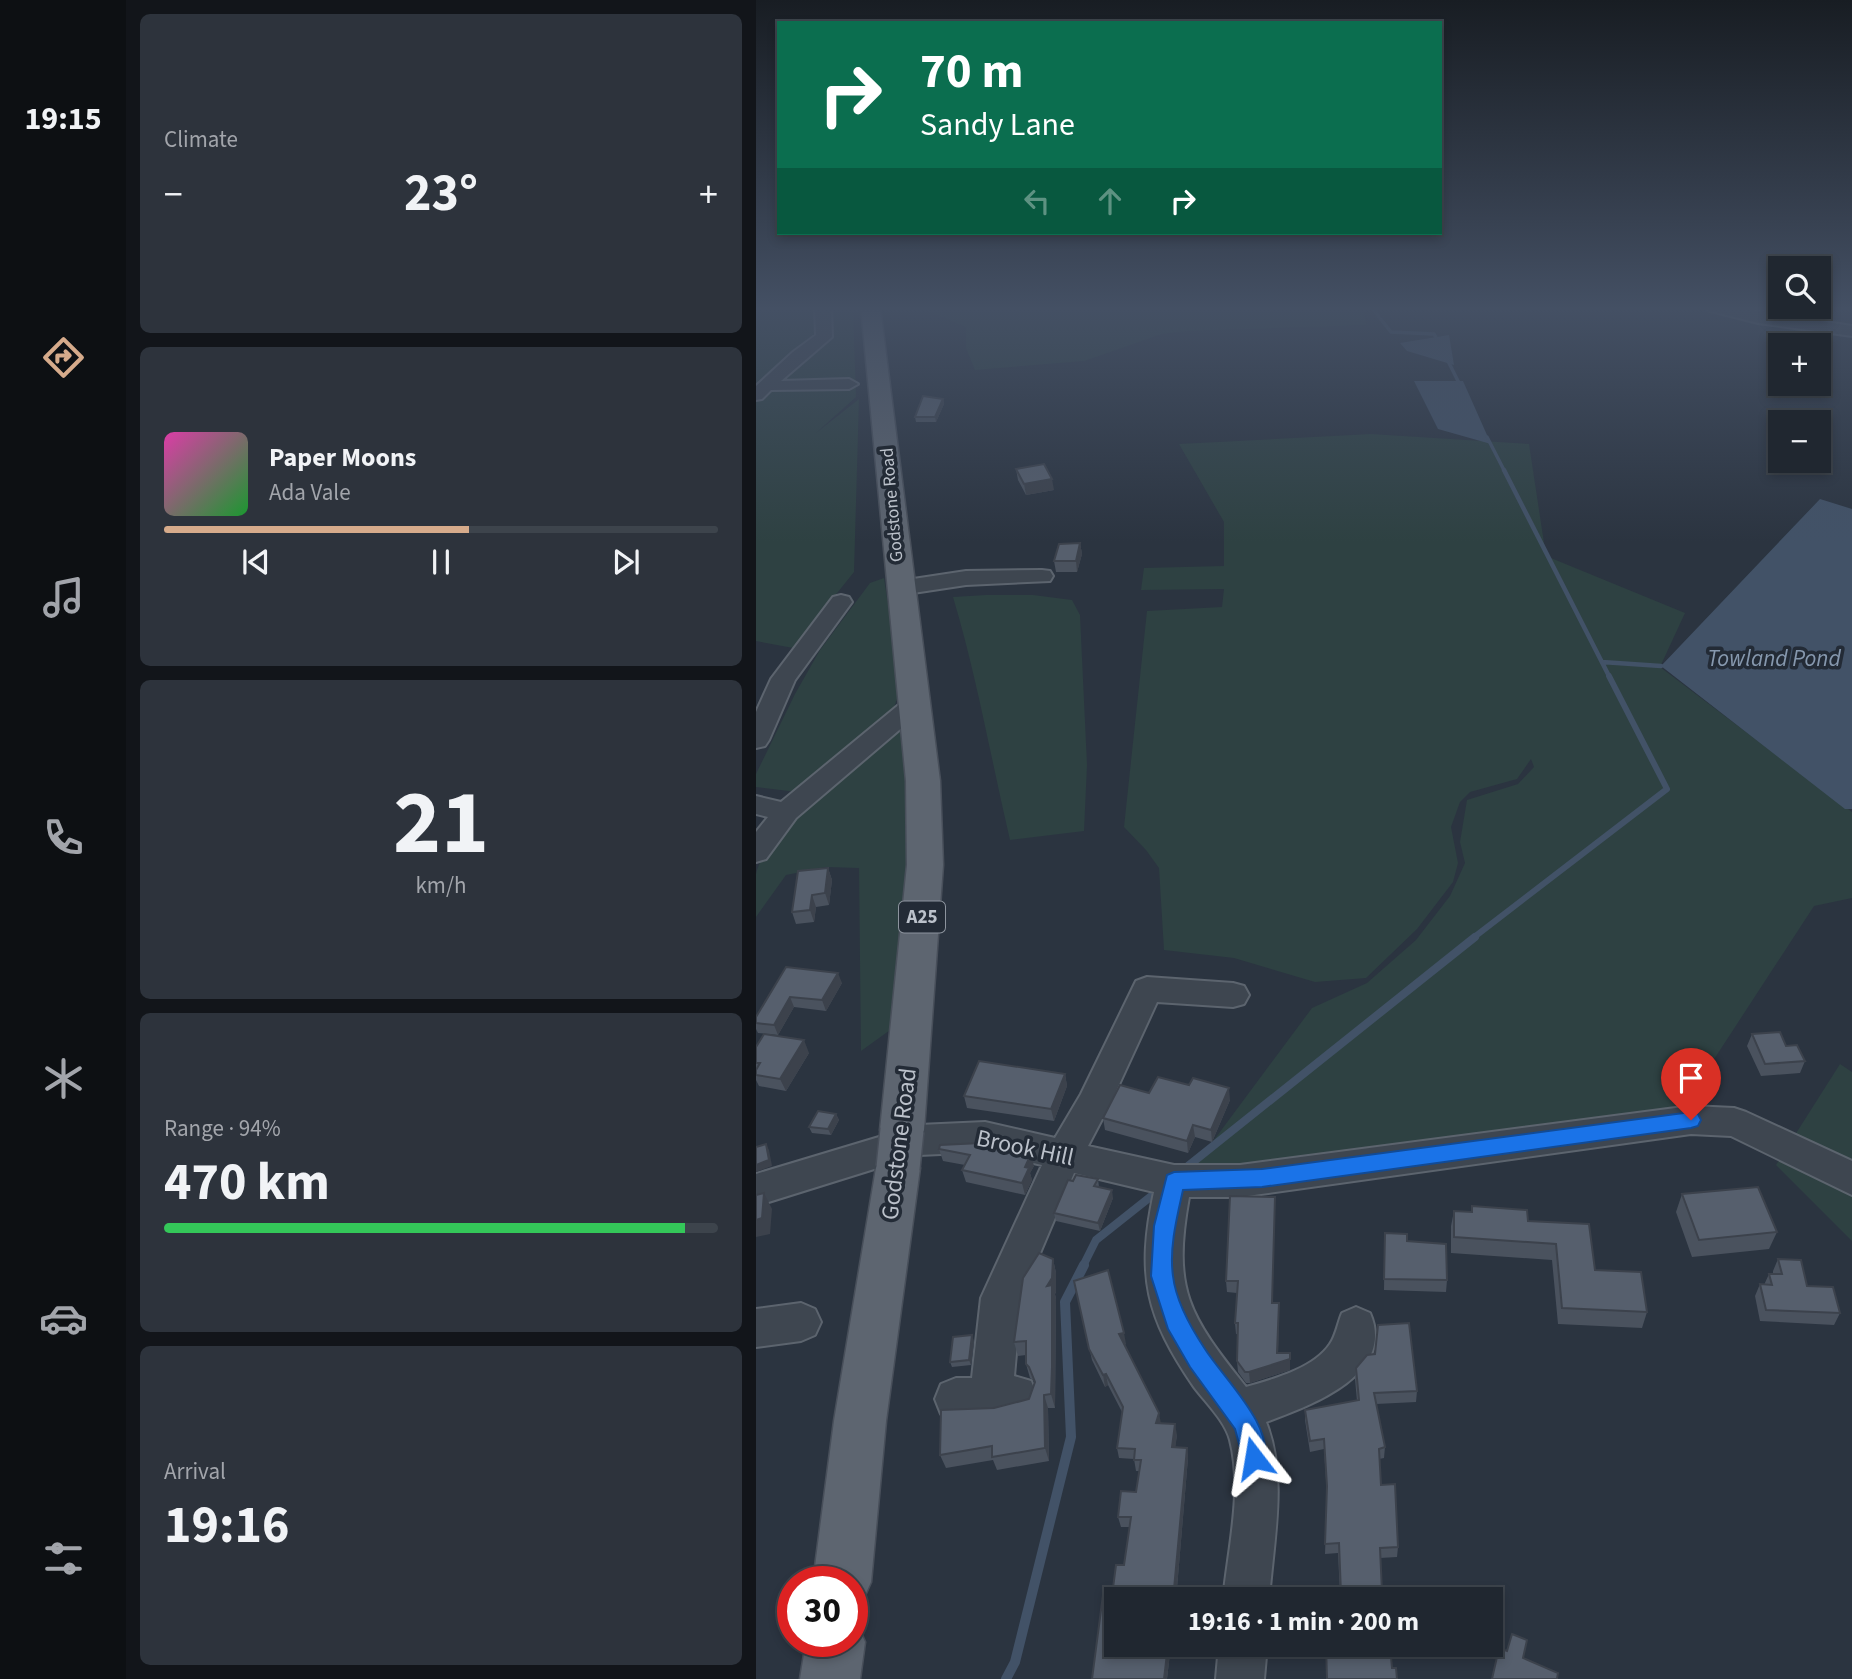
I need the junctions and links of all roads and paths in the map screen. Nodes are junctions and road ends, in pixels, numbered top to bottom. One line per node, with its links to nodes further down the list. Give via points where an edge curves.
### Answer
1 (774, 385): 2 (street)
2 (822, 385)
3 (880, 385): 5 (main road, Godstone Road / A25)
4 (1042, 576): 5 (street)
5 (900, 588): 7 (main road, Godstone Road / A25)
6 (841, 601): 8 (street, via 783,679)
7 (916, 704): 10 (street); 22 (main road, Godstone Road / A25, via 925,865 900,1149)
8 (756, 740)
9 (756, 805): 10 (street)
10 (786, 812): 11 (street)
11 (756, 852)
12 (1233, 995): 13 (street, via 1147,989)
13 (1064, 1155): 14 (street, Brook Hill); 16 (street, Brook Hill, via 1005,1140 942,1137); 20 (street, via 1000,1298)
14 (1163, 1179): 15 (street, Brook Hill, via 1240,1181 1691,1120 1734,1122); 21 (street, via 1162,1276 1176,1322)
15 (1852, 1180)
16 (756, 1190)
17 (802, 1322): 19 (street)
18 (1356, 1326): 21 (street, via 1349,1353 1326,1374 1273,1400)
19 (756, 1328)
20 (988, 1397)
21 (1237, 1411): 23 (street, via 1251,1438 1256,1481)
22 (844, 1566)
23 (1247, 1587)
24 (833, 1657): 26 (main road)
25 (1241, 1657): 27 (street)
26 (830, 1679)
27 (1240, 1679)

